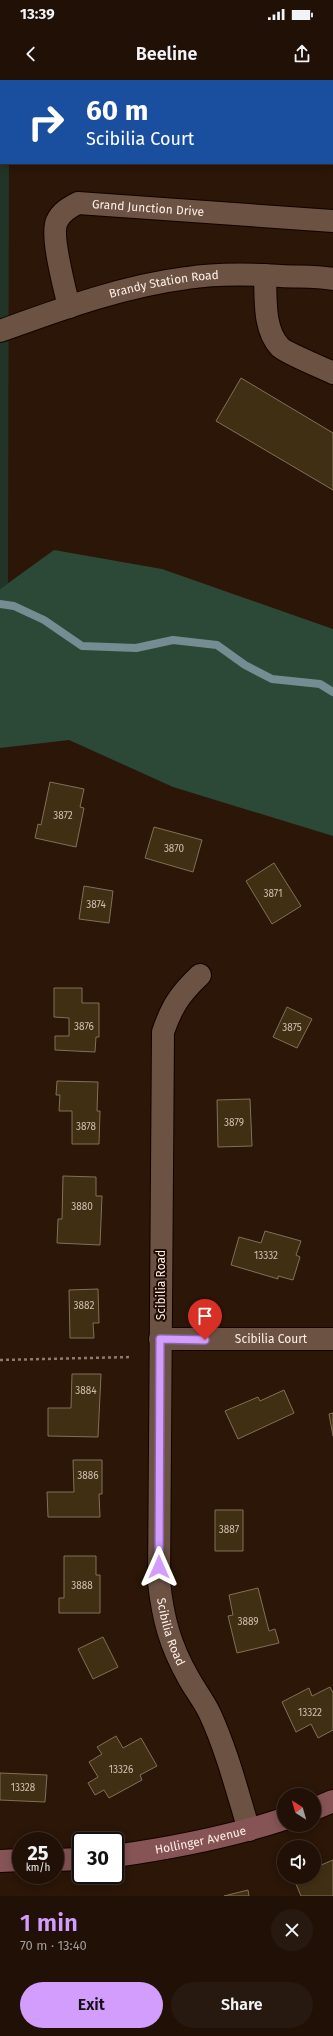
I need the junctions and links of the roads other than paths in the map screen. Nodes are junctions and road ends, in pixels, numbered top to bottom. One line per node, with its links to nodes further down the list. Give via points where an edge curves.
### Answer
1 (333, 221): 4 (street, Grand Junction Drive, via 78,203 66,209 57,221 55,236)
2 (266, 275): 3 (street, Brandy Station Road); 4 (street, Brandy Station Road, via 188,278 147,285); 6 (street, via 267,312 272,336 281,348)
3 (333, 279)
4 (69, 307): 5 (street, Brandy Station Road)
5 (0, 331)
6 (333, 373)
7 (200, 975): 8 (street, Scibilia Road, via 184,991 170,1011 163,1032)
8 (160, 1339): 9 (street, Scibilia Court); 13 (street, Scibilia Road, via 159,1582 162,1614 171,1642 210,1713)
9 (333, 1339)
10 (333, 1801): 11 (street)
11 (321, 1806)
12 (277, 1821): 13 (street, Hollinger Avenue)
13 (249, 1830): 14 (street, Hollinger Avenue, via 155,1851)
14 (124, 1855)
15 (12, 1860): 16 (street)
16 (0, 1861)

